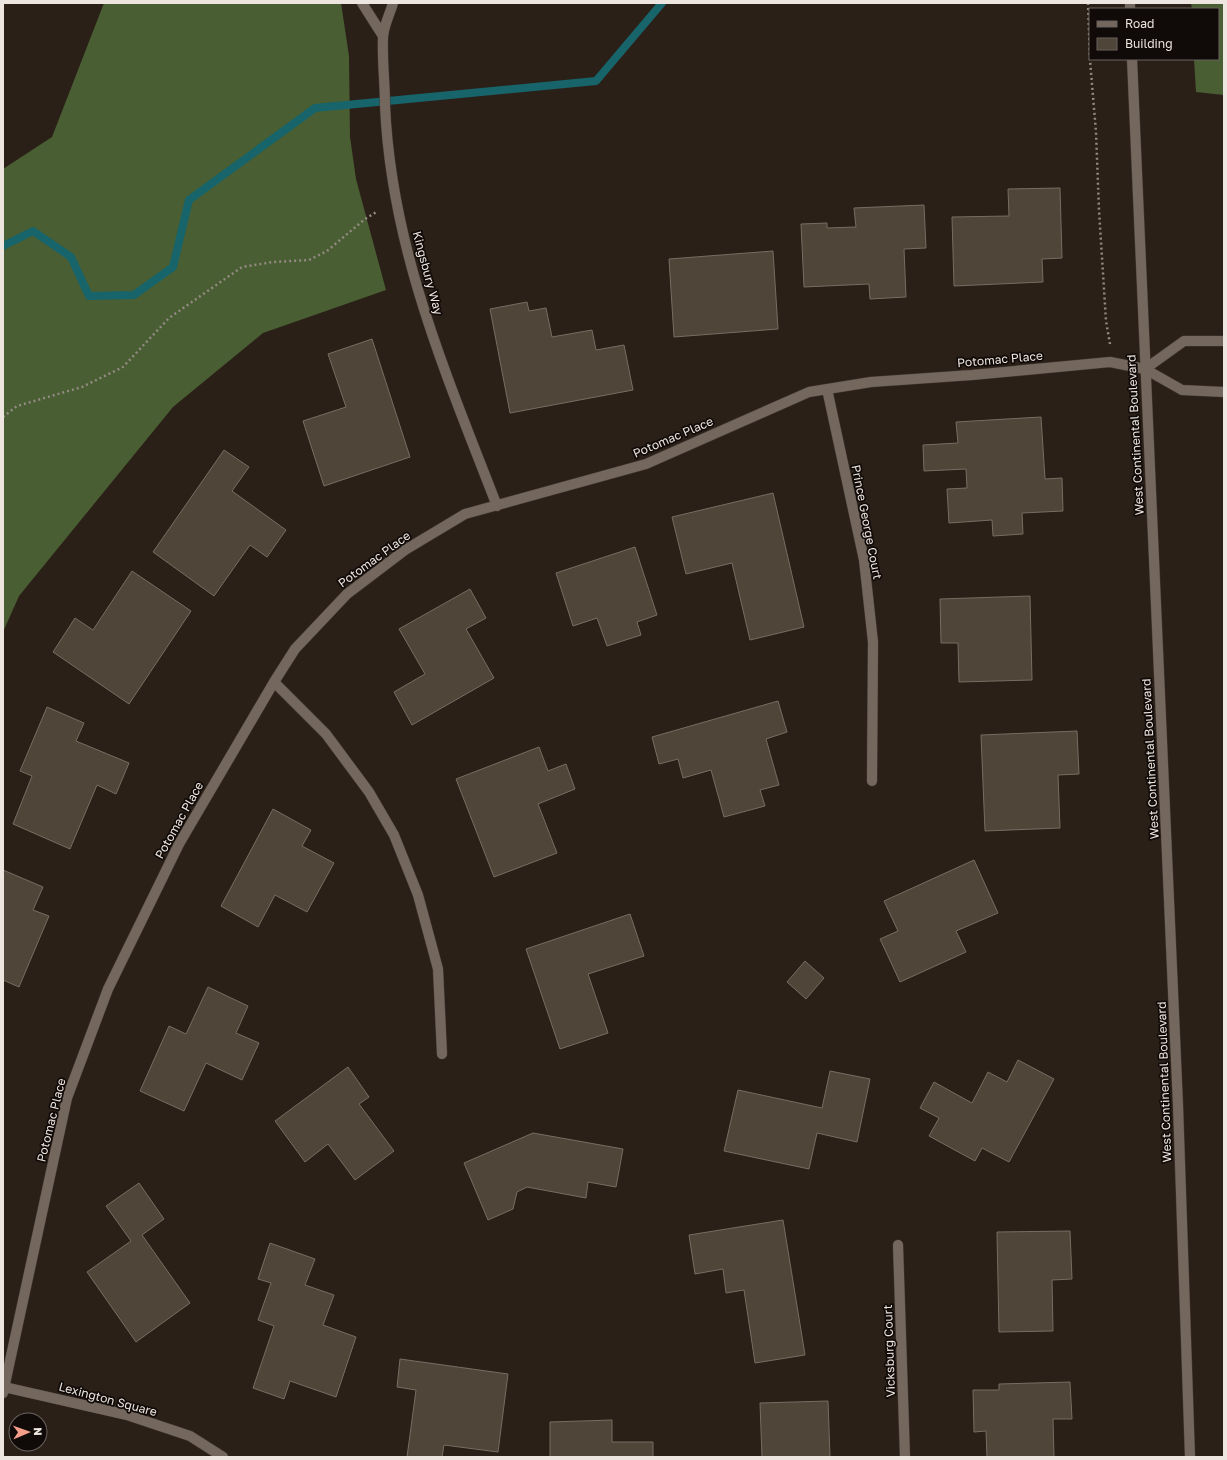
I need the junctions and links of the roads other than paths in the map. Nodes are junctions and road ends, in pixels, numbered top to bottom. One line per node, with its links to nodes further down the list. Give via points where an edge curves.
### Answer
1 (362, 3): 3 (street)
2 (393, 3): 3 (street, Kingsbury Way)
3 (383, 36): 9 (street, Kingsbury Way, via 387,142 395,200 408,254 432,337)
4 (1132, 60): 6 (street, West Continental Boulevard)
5 (1224, 341): 6 (street, via 1184,341)
6 (1145, 369): 7 (street, Potomac Place, via 1110,362 871,382); 8 (street, Potomac Place, via 1182,390); 17 (street, West Continental Boulevard, via 1178,1098)
7 (827, 390): 9 (street, Potomac Place, via 809,392 646,464); 11 (street, Prince George Court, via 864,560 873,642)
8 (1224, 392)
9 (497, 506): 10 (street, Potomac Place, via 458,518 405,550 347,594 295,648)
10 (274, 682): 12 (street, via 326,734 369,792 394,835 418,894 438,969); 14 (street, Potomac Place, via 178,844 108,988 67,1098)
11 (872, 782)
12 (442, 1054)
13 (898, 1245): 16 (street, Vicksburg Court)
14 (4, 1390): 15 (street, Lexington Square, via 127,1415 190,1436)
15 (223, 1457)
16 (906, 1457)
17 (1190, 1457)

